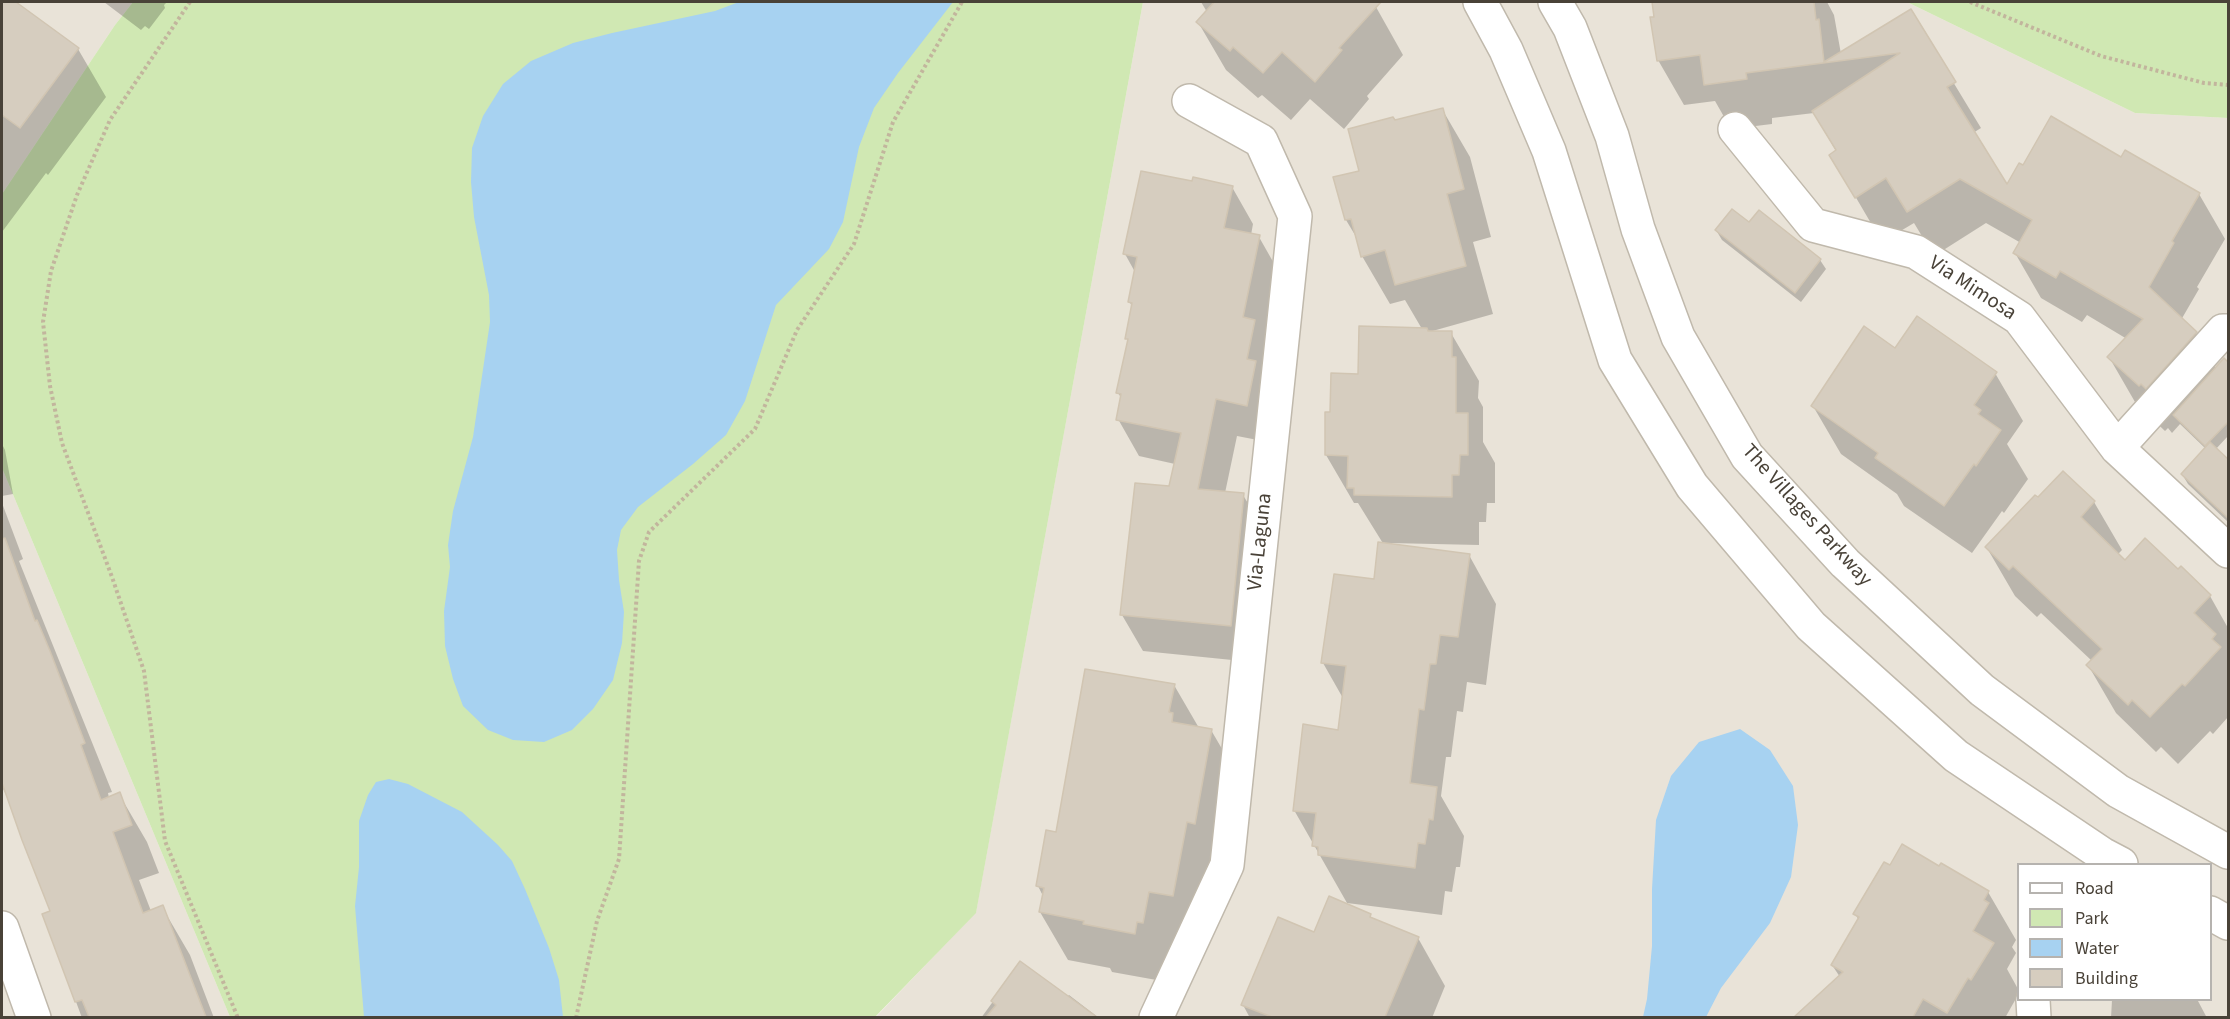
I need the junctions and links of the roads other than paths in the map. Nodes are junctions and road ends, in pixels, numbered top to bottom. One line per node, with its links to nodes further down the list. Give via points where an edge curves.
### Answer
1 (1480, 2): 9 (street, via 1506,50 1549,151 1615,360 1692,486 1811,626 1956,756)
2 (1555, 2): 8 (street, The Villages Parkway, via 1570,27 1612,136 1638,229 1678,337 1747,456 1845,563 1982,690 2118,791)
3 (1190, 101): 15 (street, Via-Laguna, via 1261,141 1295,216 1227,865)
4 (1735, 129): 6 (street, Via Mimosa, via 1814,225 1916,252 2019,318)
5 (2229, 331): 6 (street, via 2223,331)
6 (2117, 448): 7 (street, Via Mimosa)
7 (2229, 551)
8 (2229, 852)
9 (2119, 863)
10 (2212, 914): 11 (street)
11 (2229, 923)
12 (2, 928): 14 (street)
13 (2033, 1001): 16 (street)
14 (34, 1017)
15 (1156, 1017)
16 (2034, 1017)

